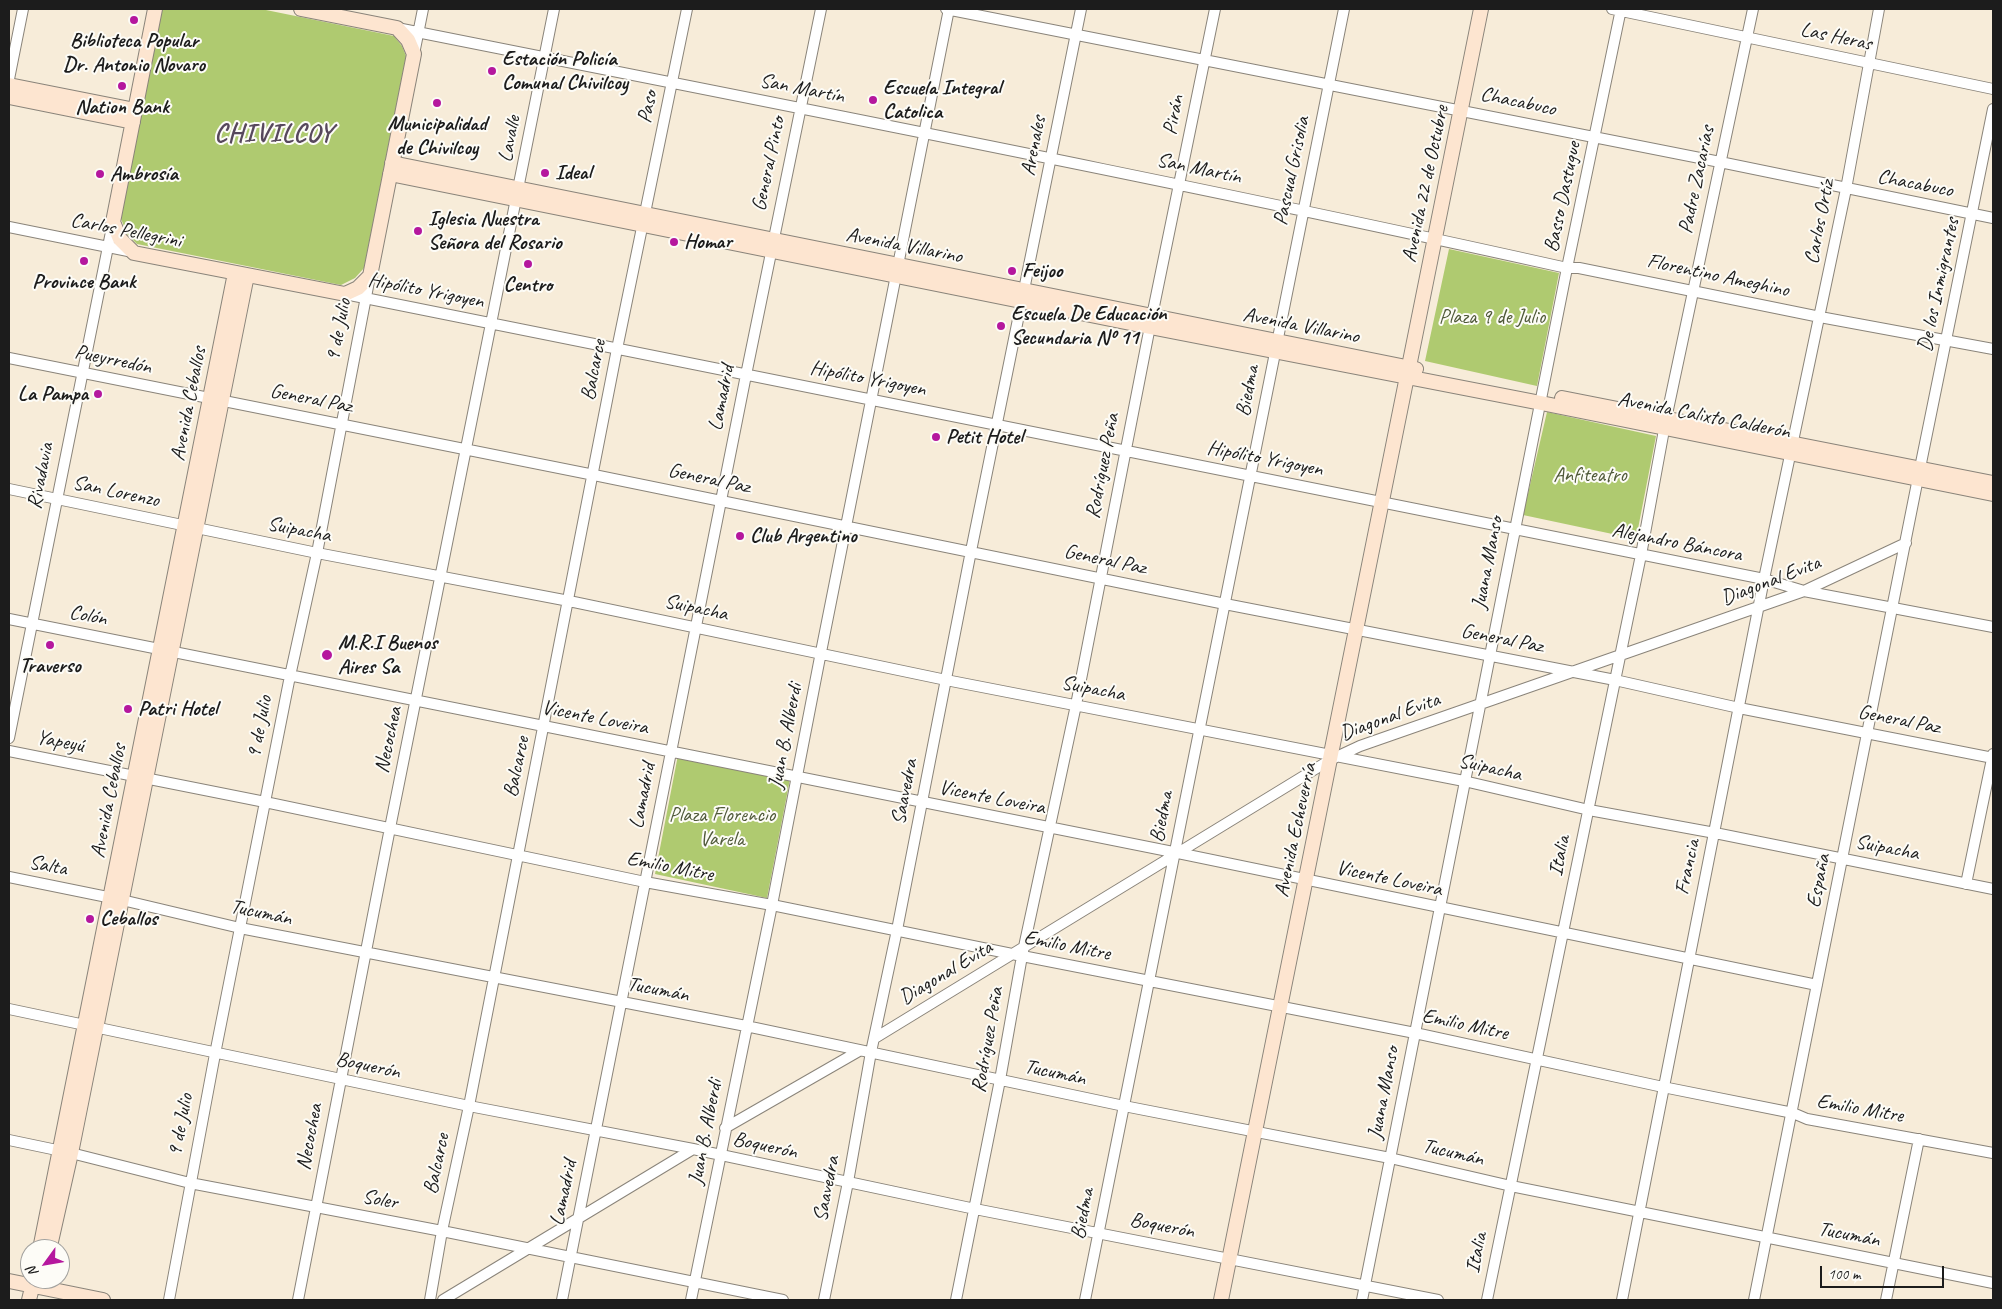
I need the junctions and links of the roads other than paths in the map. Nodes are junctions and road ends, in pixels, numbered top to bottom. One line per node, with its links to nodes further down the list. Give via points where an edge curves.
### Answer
1 (23, 9): 24 (street)
2 (155, 9): 33 (main road, Rivadavia)
3 (301, 9): 16 (main road, San Martín)
4 (423, 9): 17 (street)
5 (554, 9): 21 (street, Lavalle)
6 (687, 9): 25 (street, Paso)
7 (821, 9): 30 (street, General Pinto)
8 (948, 9): 18 (street, Chacabuco); 34 (street, Juan B. Alberdi)
9 (1081, 9): 18 (street, Arenales)
10 (1214, 9): 22 (street, Pirán)
11 (1344, 9): 26 (street, Pascual Grisolia)
12 (1481, 9): 32 (main road, Avenida 22 de Octubre)
13 (1618, 9): 19 (street, Las Heras); 35 (street, Basso Dastugue)
14 (1753, 9): 19 (street, Padre Zacarías)
15 (1879, 9): 23 (street, Carlos Ortíz)
16 (397, 28): 17 (street, San Martín); 20 (main road, via 408,40)
17 (418, 32): 20 (street); 21 (street, San Martín)
18 (1076, 33): 22 (street, Chacabuco); 36 (street, Arenales)
19 (1747, 38): 23 (street, Las Heras); 37 (street, Padre Zacarías)
20 (414, 54): 38 (main road, 9 de Julio)
21 (544, 58): 25 (street, San Martín); 41 (street, Lavalle)
22 (1204, 59): 26 (street, Chacabuco); 39 (street, Pirán)
23 (1868, 63): 28 (street, Las Heras); 40 (street, Carlos Ortíz)
24 (9, 79)
25 (672, 83): 30 (street, San Martín); 45 (street, Paso)
26 (1329, 84): 32 (street, Chacabuco); 42 (street, Pascual Grisolia)
27 (9, 85): 33 (main road)
28 (1993, 89)
29 (9, 97): 33 (main road)
30 (800, 109): 34 (street, San Martín); 49 (street, General Pinto)
31 (1993, 109): 43 (street, De los Inmigrantes)
32 (1462, 110): 35 (street, Chacabuco); 48 (main road, Avenida 22 de Octubre)
33 (134, 116): 46 (main road, Rivadavia)
34 (924, 134): 36 (street, San Martín); 53 (street, Juan B. Alberdi)
35 (1594, 137): 37 (street, Chacabuco); 52 (street, Basso Dastugue)
36 (1050, 159): 39 (street, San Martín); 58 (street, Arenales)
37 (1720, 162): 40 (street, Chacabuco); 56 (street, Padre Zacarías)
38 (391, 168): 41 (main road, Avenida Villarino); 55 (main road, 9 de Julio)
39 (1180, 185): 42 (street, San Martín); 61 (street, Pirán)
40 (1846, 189): 43 (street, Chacabuco); 60 (street, Carlos Ortíz)
41 (518, 194): 45 (main road, Avenida Villarino); 62 (street, Necochea)
42 (1303, 211): 48 (street, San Martín); 64 (street, Pascual Grisolia)
43 (1972, 214): 44 (street, Chacabuco); 63 (street, De los Inmigrantes)
44 (1993, 218)
45 (644, 219): 49 (main road, Avenida Villarino); 65 (street, Balcarce)
46 (113, 222): 50 (street, Rivadavia); 51 (main road, via 120,240)
47 (9, 227): 50 (street, Carlos Pellegrini)
48 (1435, 238): 52 (street, Florentino Ameghino); 69 (main road, Avenida 22 de Octubre)
49 (772, 245): 53 (main road, Avenida Villarino); 70 (street, Lamadrid)
50 (108, 248): 51 (street, Carlos Pellegrini); 68 (street, Rivadavia)
51 (134, 253): 54 (main road, Carlos Pellegrini)
52 (1567, 268): 56 (street, Florentino Ameghino); 71 (street, Basso Dastugue)
53 (897, 271): 58 (main road, Avenida Villarino); 72 (street, Juan B. Alberdi)
54 (241, 274): 57 (main road, Hipólito Yrigoyen); 73 (main road, Avenida Ceballos)
55 (370, 276): 57 (main road, Hipólito Yrigoyen, via 358,288); 59 (street, 9 de Julio)
56 (1693, 290): 60 (street, Florentino Ameghino); 75 (street, Padre Zacarías)
57 (345, 294): 59 (street, Hipólito Yrigoyen)
58 (1024, 296): 61 (main road, Avenida Villarino); 76 (street, Saavedra)
59 (366, 299): 62 (street, Hipólito Yrigoyen); 74 (street, 9 de Julio)
60 (1820, 317): 63 (street, Florentino Ameghino); 77 (street, Carlos Ortíz)
61 (1151, 322): 64 (main road, Avenida Villarino); 79 (street, Rodríguez Peña)
62 (491, 324): 65 (street, Hipólito Yrigoyen); 78 (street, Necochea)
63 (1947, 339): 66 (street, Florentino Ameghino); 81 (street, De los Inmigrantes)
64 (1276, 346): 69 (main road, Avenida Villarino); 82 (street, Biedma)
65 (618, 349): 70 (street, Hipólito Yrigoyen); 80 (street, Balcarce)
66 (1993, 349)
67 (9, 358): 68 (street, Pueyrredón)
68 (82, 372): 73 (street, Pueyrredón); 86 (street, Rivadavia)
69 (1408, 372): 71 (main road, Avenida Calixto Calderón); 88 (main road, Avenida Echeverría)
70 (746, 375): 72 (street, Hipólito Yrigoyen); 87 (street, Lamadrid)
71 (1542, 398): 75 (main road, Avenida Calixto Calderón); 91 (street, Juana Manso)
72 (871, 399): 76 (street, Hipólito Yrigoyen); 89 (street, Juan B. Alberdi)
73 (216, 400): 74 (street, General Paz); 90 (main road, Avenida Ceballos)
74 (341, 424): 78 (street, General Paz); 94 (street, 9 de Julio)
75 (1666, 424): 77 (main road, Avenida Calixto Calderón); 95 (street, Italia)
76 (997, 426): 79 (street, Hipólito Yrigoyen); 93 (street, Saavedra)
77 (1792, 448): 81 (main road, Avenida Calixto Calderón); 98 (street, Francia)
78 (466, 450): 80 (street, General Paz); 96 (street, Necochea)
79 (1125, 452): 82 (street, Hipólito Yrigoyen); 97 (street, Rodríguez Peña)
80 (594, 474): 87 (street, General Paz); 100 (street, Balcarce)
81 (1919, 474): 83 (main road, Avenida Calixto Calderón); 85 (main road, Avenida Calixto Calderón); 92 (street, España)
82 (1250, 476): 88 (street, Hipólito Yrigoyen); 101 (street, Biedma)
83 (1993, 483)
84 (9, 489): 86 (street, San Lorenzo)
85 (1993, 494)
86 (56, 498): 90 (street, San Lorenzo); 105 (street, Rivadavia)
87 (721, 501): 89 (street, General Paz); 106 (street, Lamadrid)
88 (1382, 503): 91 (street, Alejandro Báncora); 108 (main road, Avenida Echeverría)
89 (846, 526): 93 (street, General Paz); 110 (street, Juan B. Alberdi)
90 (191, 527): 94 (street, Suipacha); 109 (main road, Avenida Ceballos)
91 (1514, 530): 95 (street, Alejandro Báncora); 111 (street, Juana Manso)
92 (1906, 543): 99 (street, Diagonal Evita); 103 (street, España)
93 (971, 552): 97 (street, General Paz); 115 (street, Saavedra)
94 (317, 553): 96 (street, Suipacha); 114 (street, 9 de Julio)
95 (1641, 555): 98 (street, Alejandro Báncora); 112 (street, Italia)
96 (440, 576): 100 (street, Suipacha); 117 (street, Necochea)
97 (1100, 578): 101 (street, General Paz); 118 (street, Rodríguez Peña)
98 (1764, 579): 99 (street, Alejandro Báncora); 102 (street, Francia)
99 (1804, 591): 102 (street, Diagonal Evita); 103 (street, Alejandro Báncora)
100 (569, 600): 106 (street, Suipacha); 121 (street, Balcarce)
101 (1224, 604): 108 (street, General Paz); 122 (street, Biedma)
102 (1760, 607): 112 (street, Diagonal Evita); 120 (street, Francia)
103 (1893, 608): 107 (street, Alejandro Báncora); 123 (street, España)
104 (9, 619): 105 (street, Colón)
105 (32, 624): 109 (street, Colón); 124 (street, Rivadavia)
106 (696, 627): 110 (street, Suipacha); 126 (street, Lamadrid)
107 (1993, 627)
108 (1357, 630): 111 (street, General Paz); 128 (main road, Avenida Echeverría)
109 (165, 650): 114 (street, Vicente Loveira); 129 (main road, Avenida Ceballos)
110 (820, 652): 115 (street, Suipacha); 130 (street, Juan B. Alberdi)
111 (1489, 655): 113 (street, General Paz); 119 (street, Juana Manso)
112 (1620, 656): 113 (street, Diagonal Evita); 116 (street, Italia)
113 (1574, 672): 116 (street, General Paz); 119 (street, Diagonal Evita)
114 (290, 676): 117 (street, Vicente Loveira); 132 (street, 9 de Julio)
115 (946, 680): 118 (street, Suipacha); 133 (street, Saavedra)
116 (1616, 680): 120 (street, General Paz); 134 (street, Italia)
117 (416, 702): 121 (street, Vicente Loveira); 135 (street, Necochea)
118 (1076, 705): 122 (street, Suipacha); 136 (street, Rodríguez Peña)
119 (1479, 706): 128 (street, Diagonal Evita); 131 (street, Juana Manso)
120 (1739, 708): 123 (street, General Paz); 137 (street, Francia)
121 (544, 727): 126 (street, Vicente Loveira); 139 (street, Balcarce)
122 (1199, 729): 128 (street, Suipacha); 138 (street, Biedma)
123 (1868, 733): 127 (street, General Paz); 140 (street, España)
124 (9, 738)
125 (9, 751): 129 (street, Yapeyú)
126 (671, 752): 130 (street, Vicente Loveira); 143 (street, Lamadrid)
127 (1993, 756): 144 (street)
128 (1334, 757): 131 (street, Suipacha); 138 (street, Diagonal Evita); 142 (main road, Avenida Echeverría)
129 (140, 777): 132 (street, Emilio Mitre); 146 (main road, Avenida Ceballos)
130 (798, 777): 133 (street, Vicente Loveira); 147 (street, Juan B. Alberdi)
131 (1464, 781): 134 (street, Suipacha); 148 (street, Juana Manso)
132 (265, 802): 135 (street, Emilio Mitre); 149 (street, 9 de Julio)
133 (922, 803): 136 (street, Vicente Loveira); 150 (street, Saavedra)
134 (1589, 810): 137 (street, Suipacha); 151 (street, Italia)
135 (390, 828): 139 (street, Emilio Mitre); 153 (street, Necochea)
136 (1050, 828): 138 (street, Vicente Loveira); 152 (street, Rodríguez Peña)
137 (1715, 833): 140 (street, Suipacha); 154 (street, Francia)
138 (1175, 854): 142 (street, Vicente Loveira); 152 (street, Diagonal Evita); 156 (street, Biedma)
139 (517, 855): 143 (street, Emilio Mitre); 155 (street, Balcarce)
140 (1843, 858): 144 (street, Suipacha); 157 (street, España)
141 (9, 877): 146 (street, Salta)
142 (1306, 881): 148 (street, Vicente Loveira); 159 (main road, Avenida Echeverría)
143 (645, 882): 147 (street, Emilio Mitre); 158 (street, Lamadrid)
144 (1966, 884): 145 (street, Suipacha)
145 (1993, 889)
146 (116, 899): 149 (street, Tucumán); 161 (main road, Avenida Ceballos)
147 (772, 905): 150 (street, Emilio Mitre); 162 (street, Juan B. Alberdi)
148 (1439, 909): 151 (street, Vicente Loveira); 163 (street, Juana Manso)
149 (240, 928): 153 (street, Tucumán); 167 (street, 9 de Julio)
150 (898, 930): 152 (street, Emilio Mitre); 164 (street, Saavedra)
151 (1563, 934): 154 (street, Vicente Loveira); 168 (street, Italia)
152 (1020, 952): 156 (street, Emilio Mitre); 164 (street, Diagonal Evita); 170 (street, Rodríguez Peña)
153 (365, 954): 155 (street, Tucumán); 169 (street, Necochea)
154 (1688, 958): 157 (street, Vicente Loveira); 171 (street, Francia)
155 (493, 978): 158 (street, Tucumán); 172 (street, Balcarce)
156 (1149, 981): 159 (street, Emilio Mitre); 173 (street, Biedma)
157 (1817, 985): 174 (street, España)
158 (622, 1002): 162 (street, Tucumán); 176 (street, Lamadrid)
159 (1280, 1007): 163 (street, Emilio Mitre); 177 (main road, Avenida Echeverría)
160 (9, 1009): 161 (street, Boquerón)
161 (90, 1025): 167 (street, Boquerón); 181 (main road, Avenida Ceballos)
162 (746, 1026): 165 (street, Tucumán); 175 (street, Juan B. Alberdi)
163 (1415, 1033): 168 (street, Emilio Mitre); 184 (street, Juana Manso)
164 (874, 1038): 166 (street, Saavedra)
165 (859, 1051): 166 (street, Tucumán); 175 (street)
166 (871, 1052): 170 (street, Tucumán); 185 (street, Saavedra)
167 (215, 1054): 169 (street, Boquerón); 186 (street, 9 de Julio)
168 (1537, 1060): 171 (street, Emilio Mitre); 187 (street, Italia)
169 (340, 1079): 172 (street, Boquerón); 188 (street, Necochea)
170 (1000, 1080): 173 (street, Tucumán); 189 (street, Rodríguez Peña)
171 (1663, 1087): 174 (street, Emilio Mitre); 190 (street, Francia)
172 (469, 1106): 176 (street, Boquerón); 192 (street, Balcarce)
173 (1124, 1106): 177 (street, Tucumán); 193 (street, Biedma)
174 (1793, 1113): 178 (street, Emilio Mitre, via 1807,1119); 194 (street, España)
175 (725, 1128): 183 (street, Juan B. Alberdi)
176 (595, 1131): 180 (street, Boquerón); 191 (street, Lamadrid)
177 (1255, 1131): 184 (street, Tucumán); 199 (main road, Avenida Echeverría)
178 (1919, 1138): 182 (street, Emilio Mitre); 200 (street)
179 (9, 1140): 181 (street, Soler)
180 (693, 1149): 183 (street, Boquerón); 191 (street)
181 (65, 1152): 186 (street, Soler); 195 (main road, Avenida Ceballos); 196 (main road, Avenida Ceballos)
182 (1993, 1153)
183 (720, 1156): 185 (street, Boquerón); 201 (street, Juan B. Alberdi)
184 (1390, 1158): 187 (street, Tucumán); 203 (street, Juana Manso)
185 (848, 1182): 189 (street, Boquerón); 213 (street, Saavedra)
186 (190, 1183): 188 (street, Soler); 206 (street, 9 de Julio)
187 (1511, 1186): 190 (street, Tucumán); 219 (street, Italia)
188 (315, 1207): 192 (street, Soler); 207 (street, Necochea)
189 (975, 1209): 193 (street, Boquerón); 214 (street, Rodríguez Peña)
190 (1639, 1212): 194 (street, Tucumán); 220 (street, Francia)
191 (578, 1218): 197 (street); 198 (street, Lamadrid)
192 (442, 1231): 197 (street, Soler); 208 (street, Balcarce)
193 (1098, 1232): 199 (street, Boquerón); 215 (street, Biedma)
194 (1767, 1238): 200 (street, Tucumán); 221 (street, España)
195 (43, 1239)
196 (51, 1239)
197 (526, 1249): 198 (street, Soler); 209 (street)
198 (569, 1258): 201 (street, Soler); 210 (street, Lamadrid)
199 (1229, 1258): 203 (street, Boquerón); 216 (main road, Avenida Echeverría)
200 (1893, 1263): 202 (street, Tucumán); 222 (street)
201 (695, 1282): 211 (street, Juan B. Alberdi); 212 (street, Soler)
202 (1993, 1284)
203 (1365, 1285): 217 (street, Juana Manso); 218 (street, Boquerón)
204 (51, 1289): 205 (main road)
205 (103, 1300)
206 (169, 1300)
207 (298, 1300)
208 (430, 1300)
209 (443, 1300)
210 (562, 1300)
211 (691, 1300)
212 (783, 1300)
213 (824, 1300)
214 (956, 1300)
215 (1085, 1300)
216 (1221, 1300)
217 (1362, 1300)
218 (1438, 1300)
219 (1486, 1300)
220 (1622, 1300)
221 (1754, 1300)
222 (1886, 1300)

